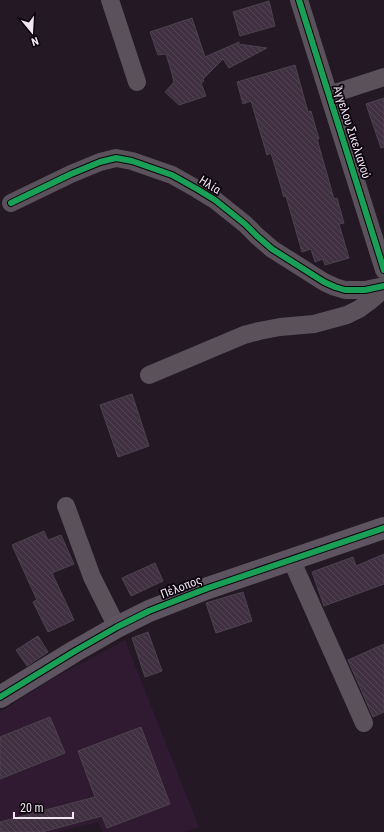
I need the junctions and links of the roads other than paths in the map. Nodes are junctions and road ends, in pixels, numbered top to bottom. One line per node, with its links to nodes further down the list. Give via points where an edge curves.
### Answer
1 (110, 0): 4 (street)
2 (299, 0): 5 (street, Άγγελου Σικελιανού)
3 (384, 77): 5 (street)
4 (137, 82)
5 (329, 94): 7 (street, Άγγελου Σικελιανού)
6 (11, 203): 8 (street, Ηλία, via 100,162 116,158 132,161 172,175 215,200 272,249 324,282 345,290 365,290)
7 (384, 270)
8 (384, 286)
9 (384, 289): 10 (street, via 347,315 314,324 280,326 244,335)
10 (149, 375)
11 (66, 506): 14 (street, via 92,577)
12 (384, 528): 13 (street, Πέλοπος)
13 (291, 559): 14 (street, Πέλοπος, via 208,588); 16 (street)
14 (116, 627): 15 (street, Πέλοπος)
15 (0, 698)
16 (364, 723)

